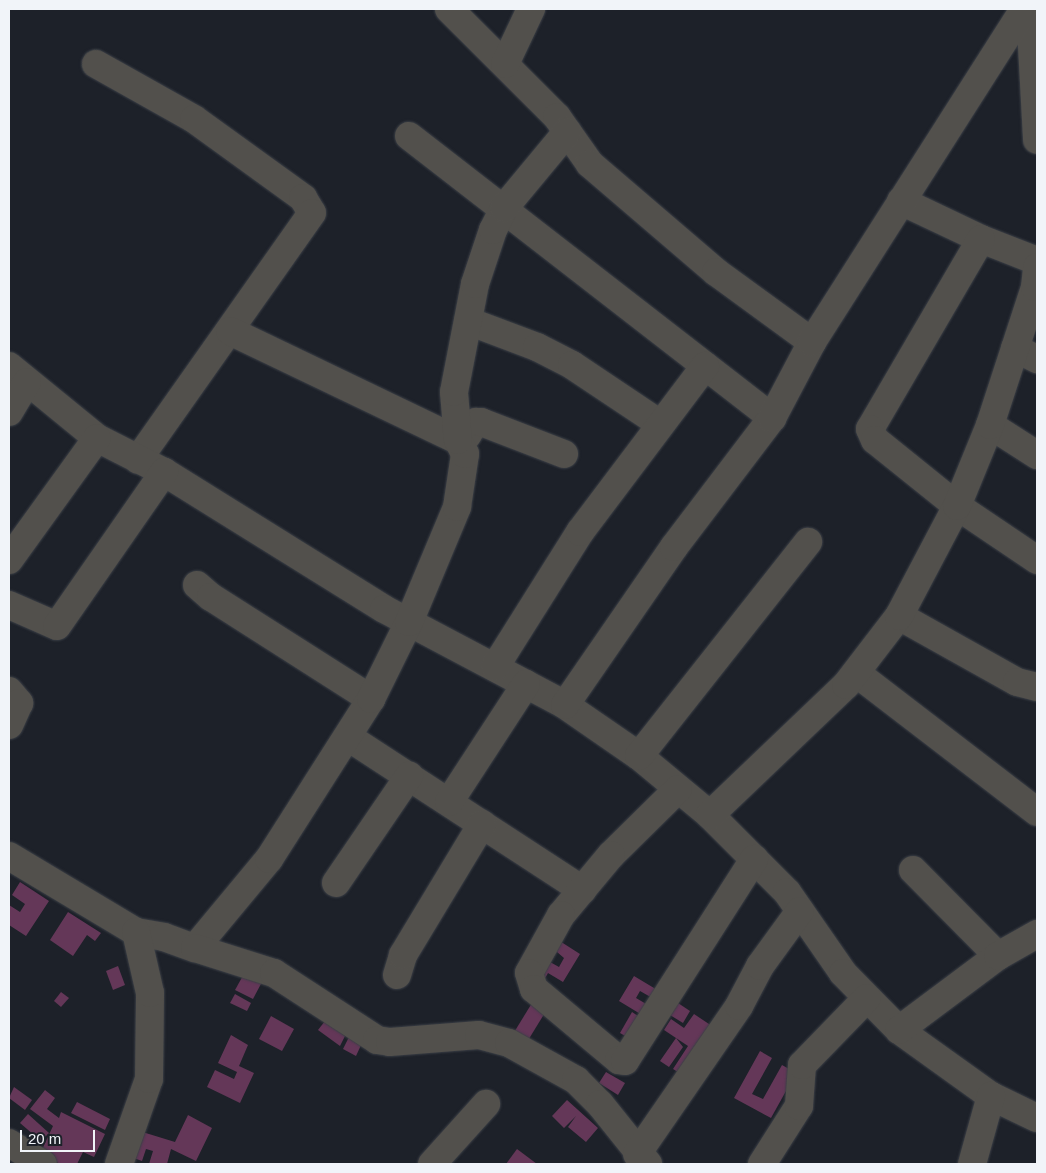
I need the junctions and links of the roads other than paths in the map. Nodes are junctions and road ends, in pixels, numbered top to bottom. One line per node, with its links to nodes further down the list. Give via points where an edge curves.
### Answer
1 (449, 9): 7 (street)
2 (532, 9): 7 (street)
3 (1024, 9): 11 (street)
4 (1030, 9): 5 (street)
5 (1034, 62): 10 (street)
6 (96, 64): 17 (street, via 194,120 303,198 311,208 308,222)
7 (505, 64): 8 (street)
8 (567, 132): 12 (street); 18 (street, via 590,164 616,188 716,272)
9 (409, 136): 12 (street)
10 (1037, 140)
11 (901, 201): 13 (street); 18 (street)
12 (504, 208): 16 (street, via 490,239); 20 (street)
13 (981, 240): 14 (street); 32 (street, via 870,430 875,440)
14 (1037, 261)
15 (1037, 267): 19 (street)
16 (468, 321): 24 (street, via 537,347 572,365); 26 (street, via 454,392)
17 (230, 331): 26 (street); 30 (street)
18 (812, 342): 23 (street)
19 (1026, 353): 25 (street)
20 (705, 366): 23 (street); 24 (street)
21 (18, 374): 22 (street); 27 (street)
22 (9, 412)
23 (772, 418): 46 (street, via 674,547)
24 (660, 424): 40 (street, via 580,532)
25 (990, 424): 29 (street); 32 (street)
26 (457, 435): 28 (street, via 467,435 476,422 481,422); 39 (street, via 465,454 457,507)
27 (97, 438): 30 (street); 34 (street)
28 (564, 454)
29 (1037, 455)
30 (138, 460): 31 (street)
31 (164, 472): 37 (street, via 57,626); 39 (street)
32 (956, 506): 35 (street); 38 (street)
33 (808, 542): 49 (street)
34 (9, 560)
35 (1037, 560)
36 (197, 585): 45 (street)
37 (9, 604)
38 (899, 616): 41 (street); 43 (street, via 1018,682)
39 (409, 622): 40 (street); 45 (street)
40 (494, 667): 42 (street)
41 (856, 673): 53 (street); 54 (street)
42 (526, 684): 46 (street); 52 (street)
43 (1037, 687)
44 (9, 691): 47 (street, via 19,703)
45 (371, 699): 48 (street)
46 (565, 704): 49 (street)
47 (9, 725)
48 (348, 737): 50 (street); 64 (street, via 269,859)
49 (638, 756): 51 (street)
50 (410, 776): 52 (street); 59 (street)
51 (678, 788): 54 (street); 60 (street, via 611,855)
52 (449, 802): 55 (street)
53 (1037, 812)
54 (710, 815): 57 (street)
55 (482, 824): 60 (street); 66 (street, via 403,955)
56 (9, 856): 62 (street)
57 (754, 859): 61 (street, via 787,892); 69 (street, via 625,1061)
58 (913, 870): 65 (street)
59 (336, 883)
60 (584, 890): 69 (street, via 561,915 529,973 534,989)
61 (800, 911): 67 (street, via 843,973); 75 (street, via 760,966 739,1006)
62 (136, 932): 64 (street, via 164,937); 77 (street, via 150,994 148,1079)
63 (1037, 934): 65 (street)
64 (195, 948): 70 (street, via 274,973 377,1040 390,1042 479,1036 509,1043)
65 (998, 956): 68 (street)
66 (397, 975)
67 (867, 998): 68 (street); 79 (street, via 802,1065 799,1106)
68 (899, 1030): 71 (street)
69 (598, 1044): 70 (street)
70 (576, 1080): 75 (street, via 600,1104)
71 (991, 1096): 73 (street); 80 (street)
72 (486, 1104): 78 (street)
73 (1037, 1118)
74 (9, 1143): 76 (street)
75 (643, 1159)
76 (43, 1164)
77 (119, 1164)
78 (432, 1164)
79 (762, 1164)
80 (972, 1164)

